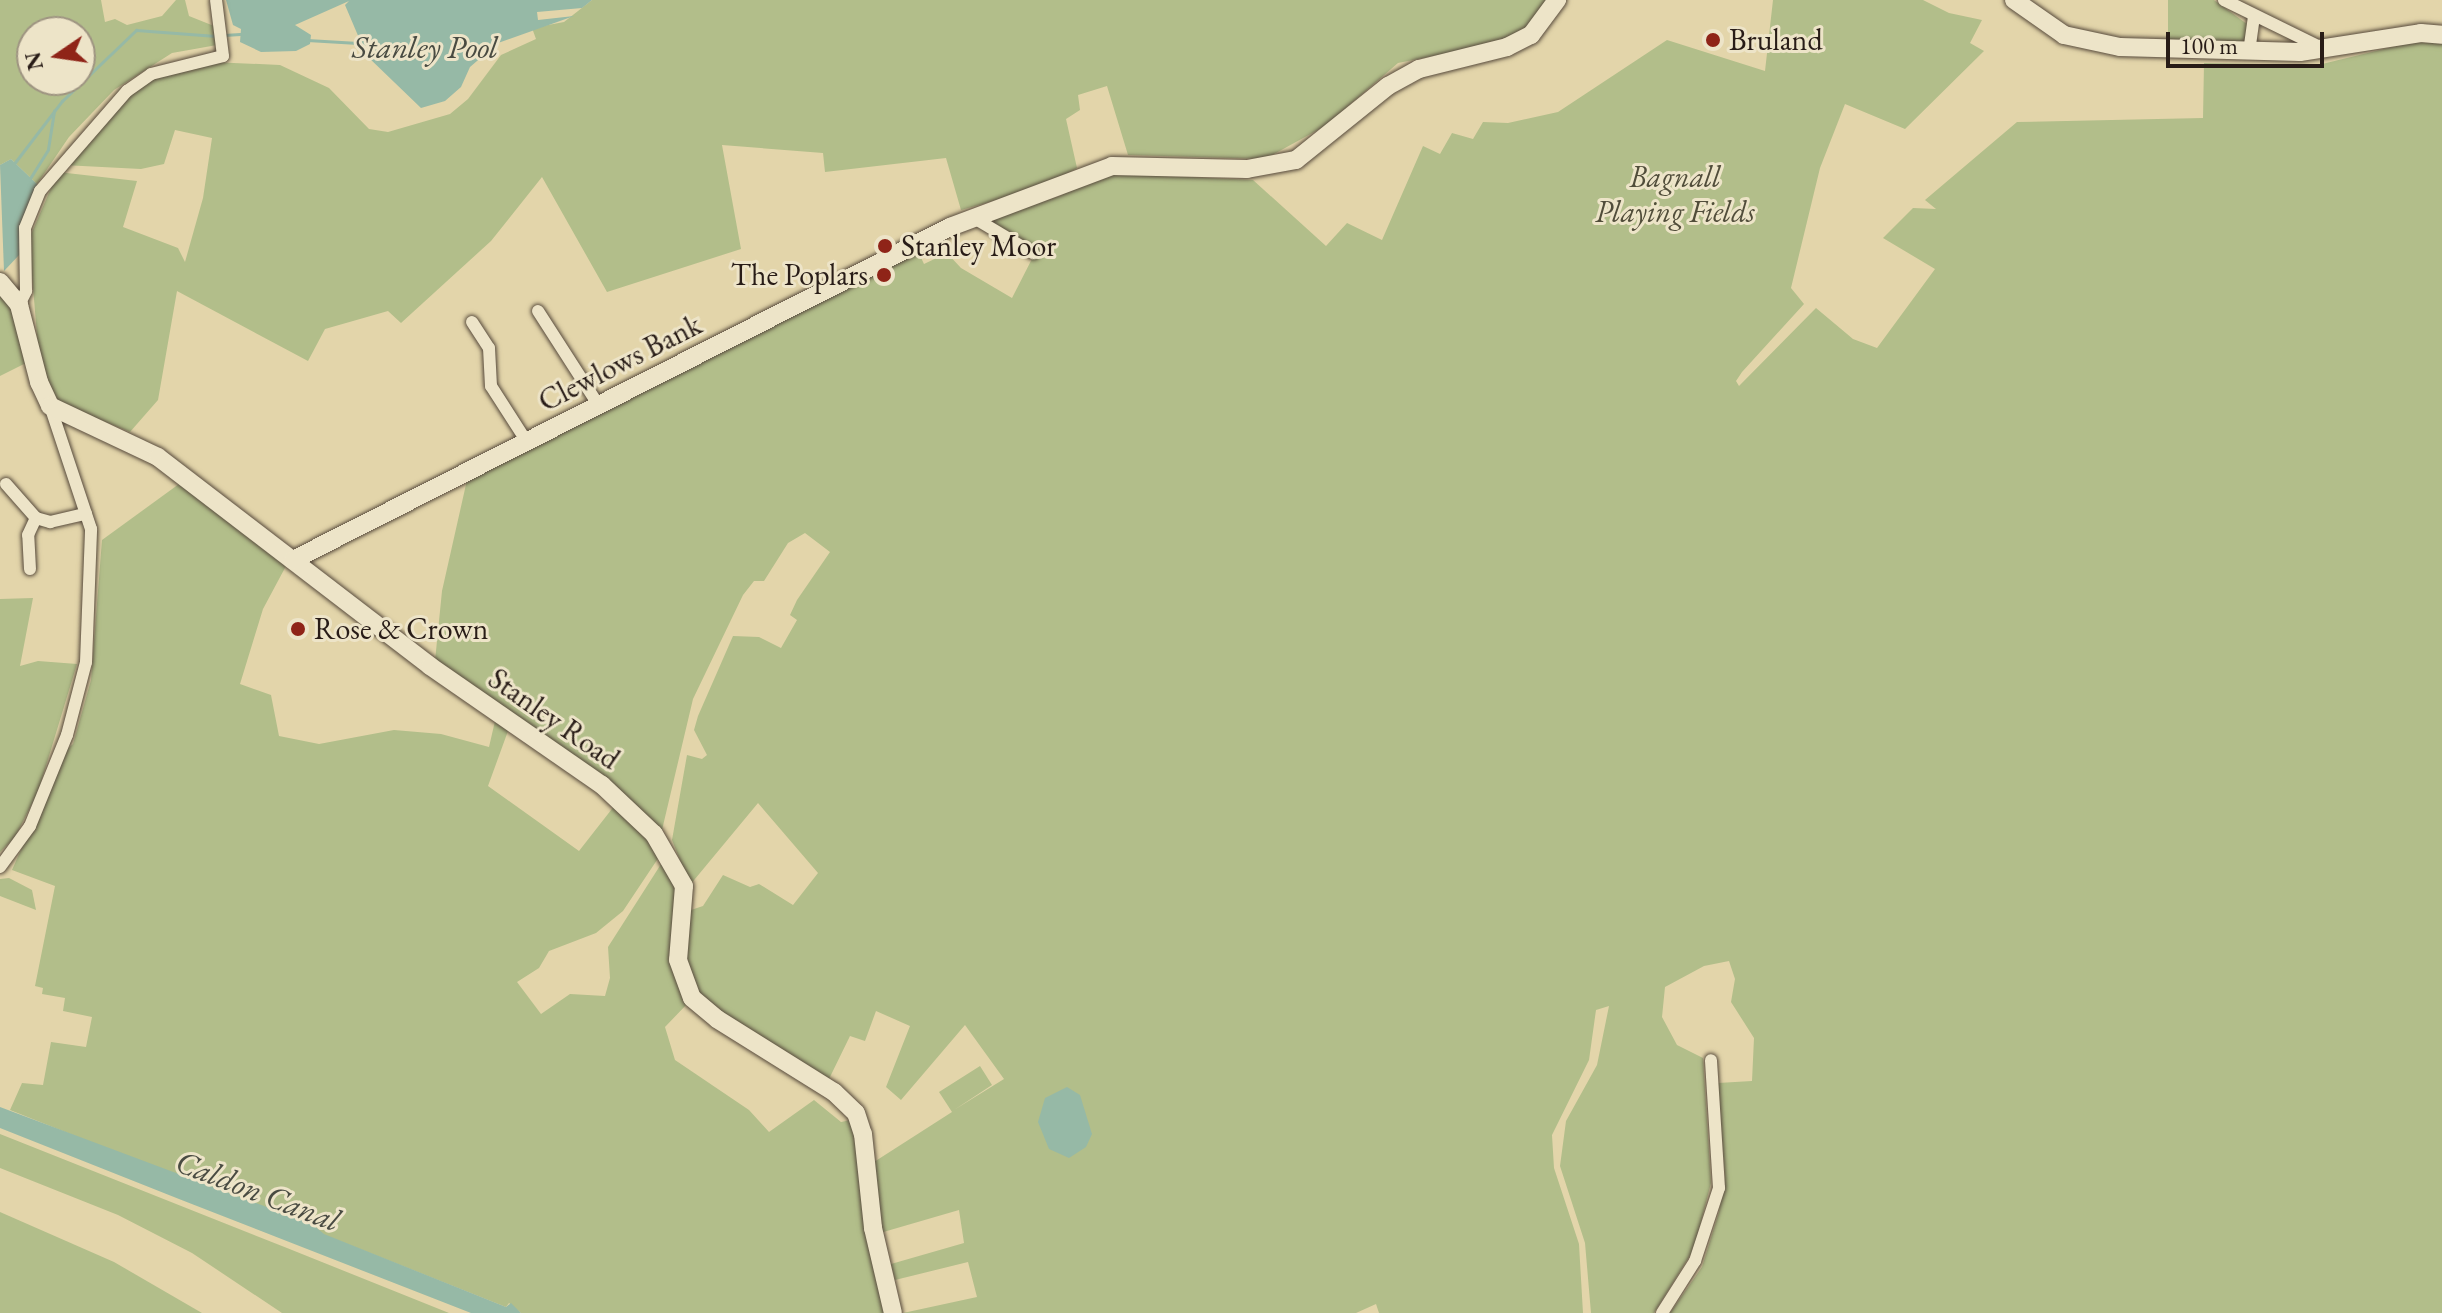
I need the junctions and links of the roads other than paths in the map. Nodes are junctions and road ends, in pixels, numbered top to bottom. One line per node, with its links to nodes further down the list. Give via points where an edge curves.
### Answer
1 (216, 0): 12 (street, via 223,56 178,64 139,83 61,162 40,191 25,228 26,291)
2 (1557, 0): 9 (street, Clewlows Bank, via 1531,35 1507,47 1419,69 1388,86 1296,160 1247,169 1112,166)
3 (2014, 0): 8 (street, via 2038,20 2084,42)
4 (2224, 0): 5 (street)
5 (2254, 17): 7 (street); 8 (street)
6 (2442, 35): 7 (street, via 2421,33)
7 (2324, 49): 8 (street)
8 (2249, 52)
9 (974, 218): 10 (street); 16 (street, Clewlows Bank, via 895,253)
10 (1033, 253)
11 (3, 285): 12 (street)
12 (19, 305): 15 (street)
13 (538, 311): 16 (street)
14 (472, 322): 17 (street, via 489,348 491,386)
15 (50, 406): 19 (street); 21 (street, Stanley Road, via 158,457)
16 (599, 406): 17 (street, Clewlows Bank)
17 (527, 442): 21 (street, Clewlows Bank)
18 (6, 484): 20 (street)
19 (86, 514): 20 (street, via 50,522); 23 (street, via 91,589 81,684 30,826)
20 (36, 518): 22 (street, via 28,535)
21 (293, 560): 25 (street, Stanley Road, via 430,666 602,785 654,834 684,886 678,960 692,998 834,1092 856,1113 873,1228)
22 (30, 569)
23 (0, 867)
24 (1711, 1060): 26 (street, via 1719,1188 1695,1261)
25 (893, 1313)
26 (1662, 1313)

